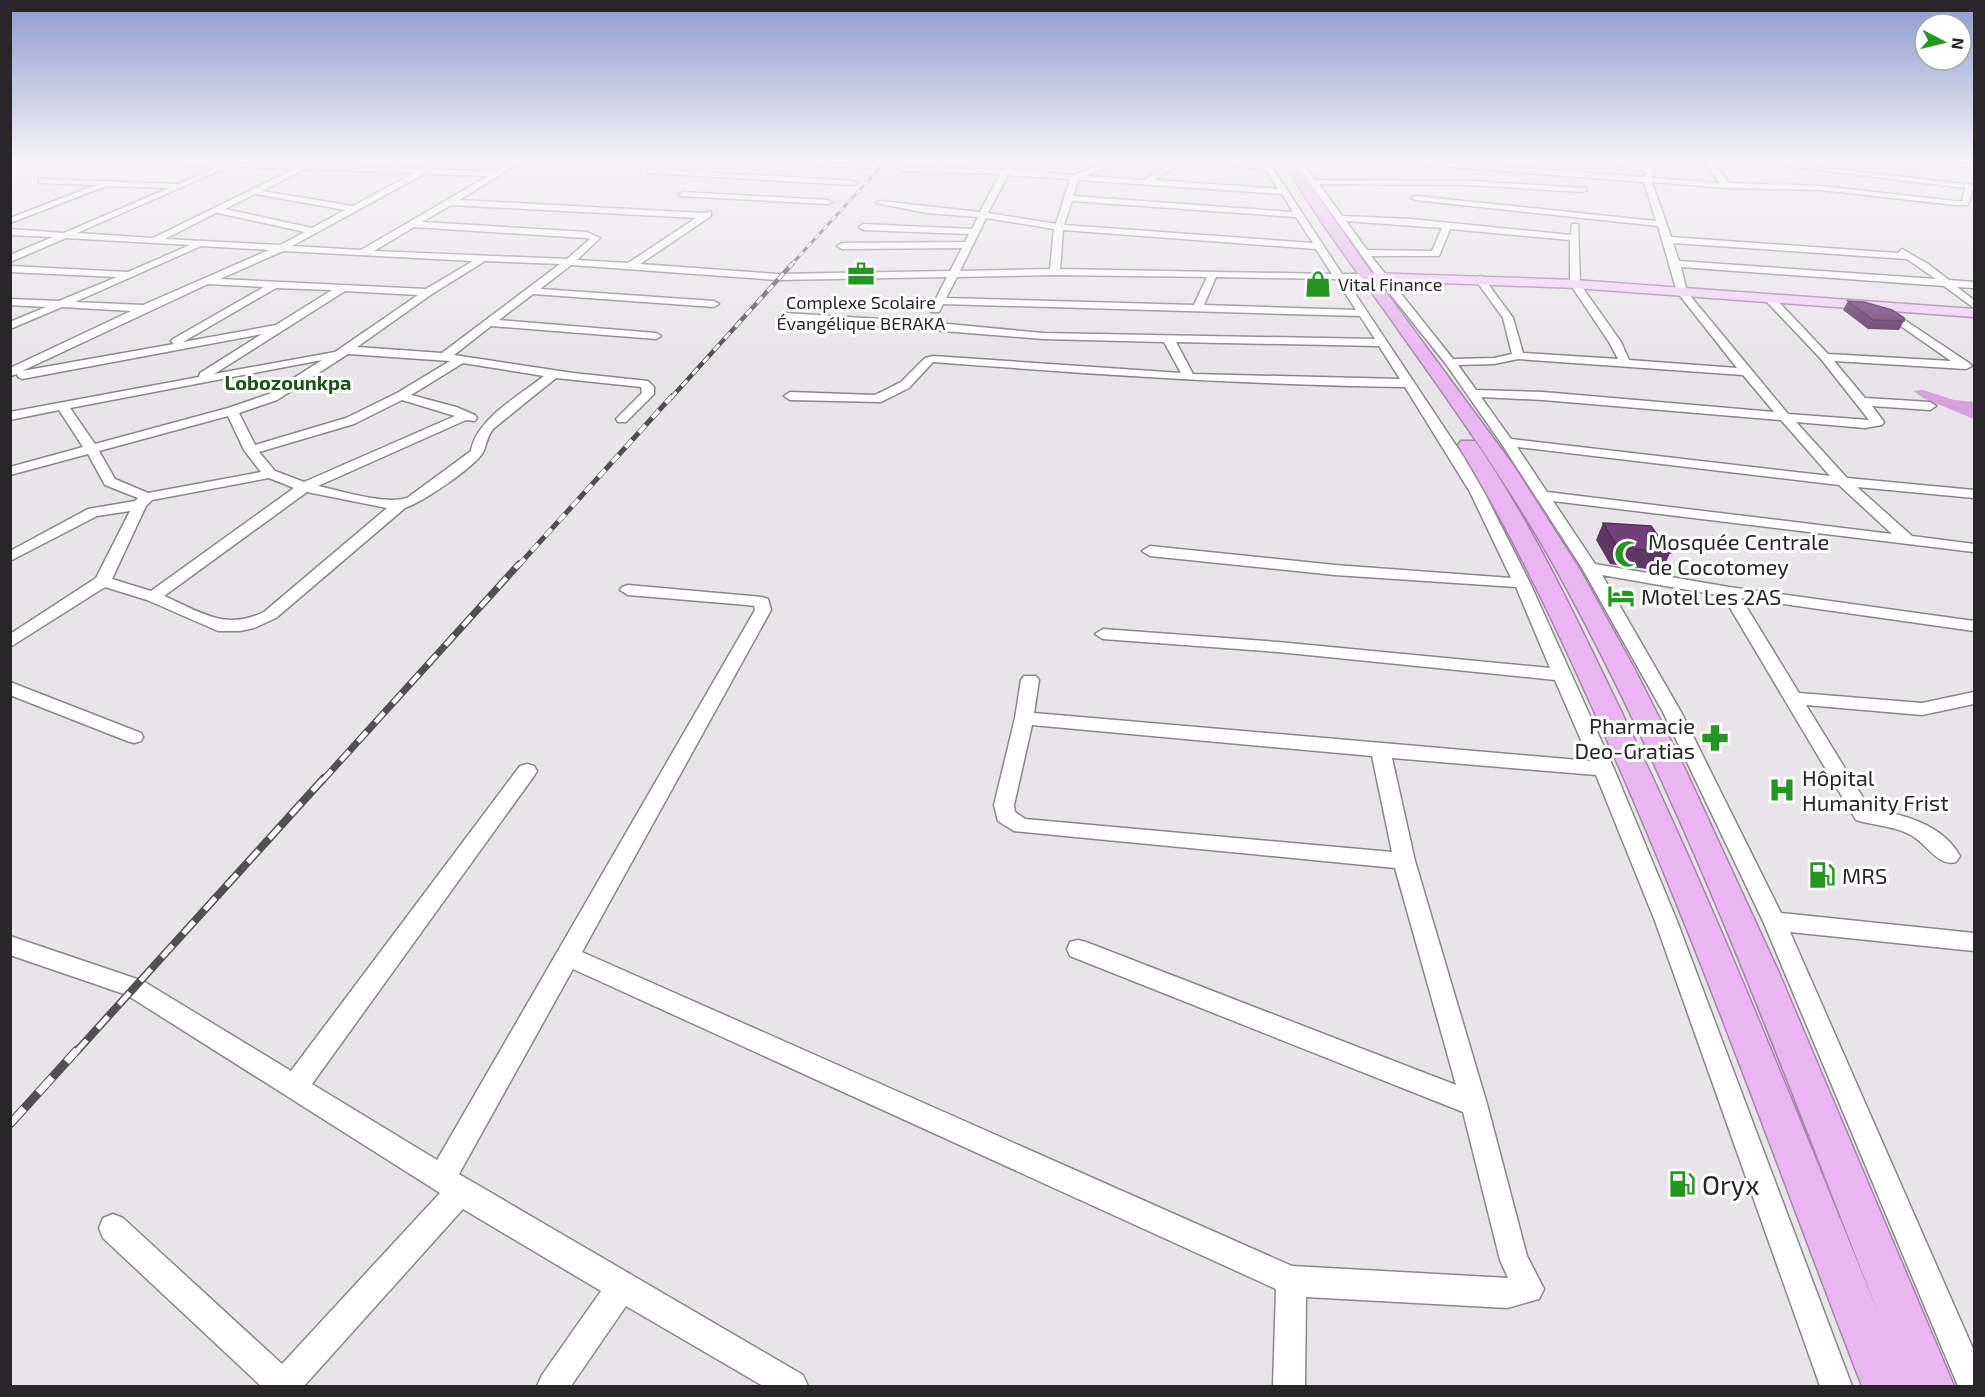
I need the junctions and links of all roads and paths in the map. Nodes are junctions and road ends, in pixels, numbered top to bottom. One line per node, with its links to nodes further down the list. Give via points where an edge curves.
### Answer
1 (91, 226): 23 (street)
2 (184, 226): 26 (street)
3 (291, 226): 20 (street)
4 (322, 226): 20 (street)
5 (409, 226): 33 (street)
6 (446, 226): 36 (street, via 596,238)
7 (689, 226): 38 (street)
8 (977, 226): 22 (street)
9 (1054, 226): 18 (street)
10 (1306, 226): 31 (street)
11 (1325, 226): 41 (highway)
12 (1341, 226): 41 (street)
13 (1447, 226): 41 (street, via 1436,254)
14 (1449, 226): 25 (street)
15 (1575, 226): 25 (street)
16 (1663, 226): 27 (street)
17 (862, 227): 22 (street)
18 (1059, 227): 24 (street); 40 (street)
19 (1208, 228): 24 (street)
20 (313, 231): 32 (street)
21 (10, 232): 23 (street)
22 (974, 232): 29 (street)
23 (69, 236): 26 (street); 34 (street)
24 (1200, 237): 31 (street)
25 (1573, 238): 48 (street)
26 (155, 240): 28 (street)
27 (1668, 240): 37 (street); 47 (street, via 1754,242 1904,254)
28 (200, 244): 32 (street); 43 (street)
29 (969, 245): 30 (street); 42 (street)
30 (842, 246)
31 (1319, 246): 41 (street)
32 (280, 249): 33 (street); 46 (street)
33 (363, 254): 35 (street)
34 (10, 259)
35 (482, 259): 36 (street); 53 (street)
36 (569, 262): 38 (street); 52 (street)
37 (1676, 264): 47 (street); 54 (street)
38 (631, 266): 42 (street, via 777,277)
39 (10, 269): 43 (street)
40 (1055, 272): 42 (street); 44 (street)
41 (1361, 272): 44 (street); 45 (main road); 65 (street); 81 (street); 154 (highway, via 1507,508 1643,783 1687,884); 155 (highway, via 1458,399 1532,510 1626,680 1726,892)
42 (956, 273): 56 (street)
43 (130, 274): 58 (street)
44 (1213, 274): 61 (street)
45 (1480, 279): 48 (main road); 77 (street, via 1508,318)
46 (204, 281): 50 (street); 63 (street)
47 (1948, 283): 49 (street); 60 (street)
48 (1575, 284): 54 (main road); 82 (street)
49 (1974, 285)
50 (272, 286): 51 (street); 75 (street)
51 (341, 289): 53 (street); 71 (street)
52 (530, 291): 59 (street); 67 (street)
53 (428, 292): 76 (street)
54 (1682, 292): 55 (main road); 84 (street)
55 (1771, 300): 62 (main road); 79 (street)
56 (941, 301): 68 (street); 69 (street)
57 (10, 302): 58 (street)
58 (62, 304): 63 (street); 70 (street)
59 (714, 304)
60 (1974, 304)
61 (1198, 307): 65 (street); 68 (street)
62 (1881, 307): 64 (main road); 83 (street)
63 (145, 308): 86 (street)
64 (1974, 312)
65 (1365, 313): 74 (street)
66 (785, 316): 69 (street)
67 (490, 323): 72 (street); 78 (street)
68 (1115, 323): 69 (street, via 1042,336); 73 (street)
69 (927, 325)
70 (10, 327)
71 (277, 328): 75 (street); 88 (street)
72 (656, 336)
73 (1168, 340): 74 (street); 87 (street)
74 (1384, 343): 89 (street)
75 (166, 347): 86 (street)
76 (342, 352): 78 (street); 88 (street); 96 (street, via 273,397)
77 (1518, 356): 81 (street); 82 (street)
78 (444, 357): 80 (street)
79 (1825, 357): 83 (street); 93 (street)
80 (460, 360): 85 (street); 91 (street)
81 (1450, 362): 90 (street)
82 (1625, 363): 84 (street)
83 (1970, 369)
84 (1749, 372): 99 (street)
85 (554, 374): 100 (street, via 644,384 648,394); 101 (street)
86 (10, 375)
87 (1189, 376): 89 (street); 92 (street, via 933,359 899,390 877,399)
88 (198, 379): 94 (street)
89 (1410, 383): 119 (street, via 1477,492)
90 (1472, 393): 99 (street); 102 (street)
91 (401, 396): 98 (street); 104 (street, via 350,421)
92 (790, 396)
93 (1864, 402): 95 (street); 99 (street, via 1878,422)
94 (62, 406): 97 (street); 103 (street)
95 (1930, 406)
96 (232, 411): 103 (street); 104 (street)
97 (10, 416)
98 (465, 416): 101 (street); 108 (street)
99 (1787, 418): 107 (street)
100 (622, 419)
101 (488, 426): 112 (street, via 478,439 477,452 458,470)
102 (1507, 442): 107 (street); 110 (street)
103 (92, 450): 105 (street); 111 (street, via 110,482)
104 (251, 450): 106 (street)
105 (10, 471)
106 (270, 474): 108 (street); 111 (street)
107 (1841, 480): 109 (street); 113 (street)
108 (304, 488): 112 (street); 122 (street)
109 (1974, 494)
110 (1543, 496): 113 (street); 117 (street)
111 (143, 501): 116 (street, via 93,512); 118 (street)
112 (400, 505): 122 (street, via 270,615 254,623 218,626)
113 (1906, 538): 114 (street)
114 (1974, 548)
115 (1150, 551): 119 (street, via 1335,570)
116 (10, 557)
117 (1590, 568): 121 (street); 138 (street, via 1672,712)
118 (103, 581): 122 (street); 125 (street)
119 (1522, 583): 126 (street)
120 (628, 591): 142 (street, via 762,602 763,610)
121 (1729, 592): 123 (street); 129 (street)
122 (153, 597)
123 (1974, 626)
124 (1103, 634): 126 (street)
125 (10, 642)
126 (1561, 675): 134 (street)
127 (1030, 680): 131 (street)
128 (10, 688): 132 (street)
129 (1792, 698): 130 (street, via 1922,709); 136 (street, via 1863,815 1918,829)
130 (1974, 698)
131 (1024, 718): 133 (street); 137 (street, via 1004,805 1005,816 1021,825)
132 (134, 737)
133 (1381, 752): 134 (street); 137 (street)
134 (1604, 770): 153 (street, via 1666,921)
135 (527, 771): 143 (street)
136 (1949, 856)
137 (1404, 861): 144 (street)
138 (1774, 921): 139 (street); 156 (street)
139 (1974, 942)
140 (10, 945): 143 (street, via 135,988)
141 (1078, 949): 144 (street)
142 (566, 955): 145 (street); 147 (street)
143 (294, 1088): 145 (street)
144 (1474, 1104): 147 (street, via 1514,1260 1529,1289 1507,1293)
145 (451, 1185): 148 (street); 149 (street)
146 (112, 1228): 149 (street)
147 (1291, 1281): 152 (street)
148 (622, 1286): 150 (street); 151 (street)
149 (283, 1386)
150 (554, 1386)
151 (792, 1386)
152 (1289, 1386)
153 (1836, 1386)
154 (1885, 1386)
155 (1931, 1386)
156 (1974, 1386)

